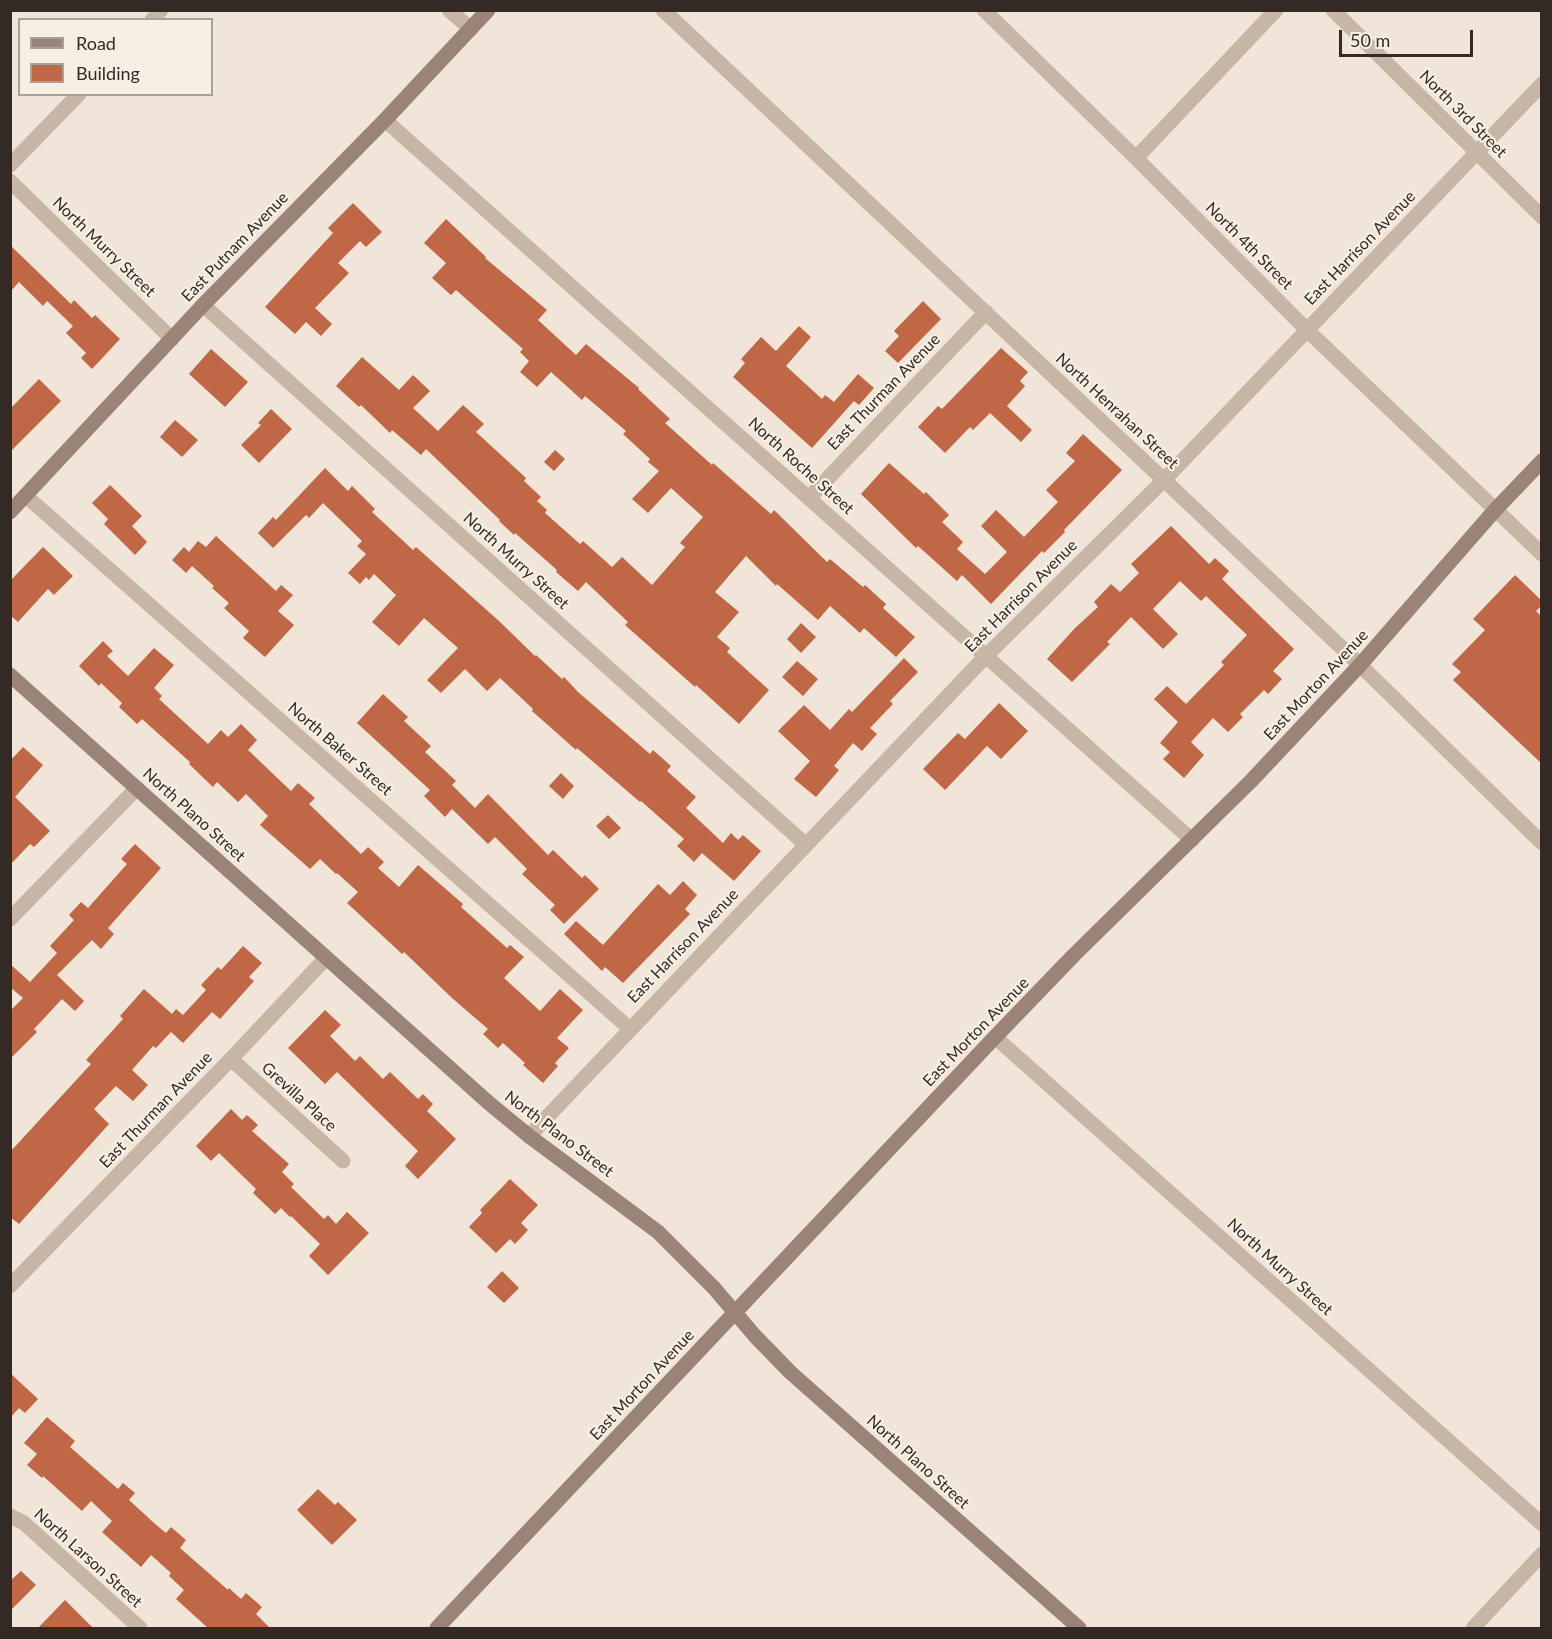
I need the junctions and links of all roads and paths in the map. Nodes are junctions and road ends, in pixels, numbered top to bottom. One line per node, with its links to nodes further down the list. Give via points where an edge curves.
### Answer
1 (449, 10): 7 (street)
2 (489, 10): 7 (main road, East Putnam Avenue)
3 (663, 10): 17 (street, North Henrahan Street)
4 (984, 10): 12 (street, North 4th Street)
5 (1276, 10): 12 (street)
6 (1333, 10): 11 (street, North 3rd Street)
7 (471, 29): 10 (main road, East Putnam Avenue)
8 (1542, 84): 11 (street, East Harrison Avenue)
9 (77, 96): 13 (street)
10 (385, 120): 16 (main road, East Putnam Avenue); 23 (street, North Roche Street)
11 (1476, 152): 15 (street, North 3rd Street); 18 (street, East Harrison Avenue)
12 (1136, 158): 18 (street, North 4th Street)
13 (10, 165)
14 (10, 181): 19 (street, North Murry Street)
15 (1542, 217)
16 (203, 305): 19 (main road, East Putnam Avenue); 33 (street, North Murry Street)
17 (986, 312): 21 (street, North Henrahan Street); 23 (street, East Thurman Avenue)
18 (1307, 330): 21 (street, East Harrison Avenue); 24 (street, North 4th Street)
19 (172, 339): 22 (main road, East Putnam Avenue)
20 (1542, 461): 24 (main road, East Morton Avenue)
21 (1164, 480): 27 (street, East Harrison Avenue); 28 (street, North Henrahan Street)
22 (26, 496): 25 (main road, East Putnam Avenue); 36 (street, North Baker Street)
23 (809, 498): 27 (street, North Roche Street)
24 (1495, 510): 26 (street, North 4th Street); 28 (main road, East Morton Avenue)
25 (10, 512)
26 (1542, 554)
27 (986, 656): 31 (street, North Roche Street); 33 (street, East Harrison Avenue)
28 (1360, 665): 31 (main road, East Morton Avenue); 32 (street, North Henrahan Street)
29 (10, 675): 30 (main road, North Plano Street)
30 (137, 788): 34 (street); 35 (main road, North Plano Street)
31 (1192, 840): 37 (main road, East Morton Avenue)
32 (1542, 843)
33 (805, 844): 36 (street, East Harrison Avenue)
34 (10, 919)
35 (326, 958): 38 (street, East Thurman Avenue); 39 (main road, North Plano Street)
36 (629, 1028): 39 (street, East Harrison Avenue)
37 (995, 1037): 42 (main road, East Morton Avenue); 44 (street, North Murry Street)
38 (231, 1059): 40 (street, Grevilla Place); 41 (street, East Thurman Avenue)
39 (529, 1136): 42 (main road, North Plano Street, via 658,1232)
40 (343, 1161)
41 (10, 1286)
42 (735, 1312): 47 (main road, East Morton Avenue); 48 (main road, North Plano Street, via 790,1372)
43 (10, 1516): 46 (street, North Larson Street, via 24,1523)
44 (1542, 1524)
45 (1542, 1554): 49 (street)
46 (140, 1628)
47 (437, 1629)
48 (1079, 1629)
49 (1473, 1629)

